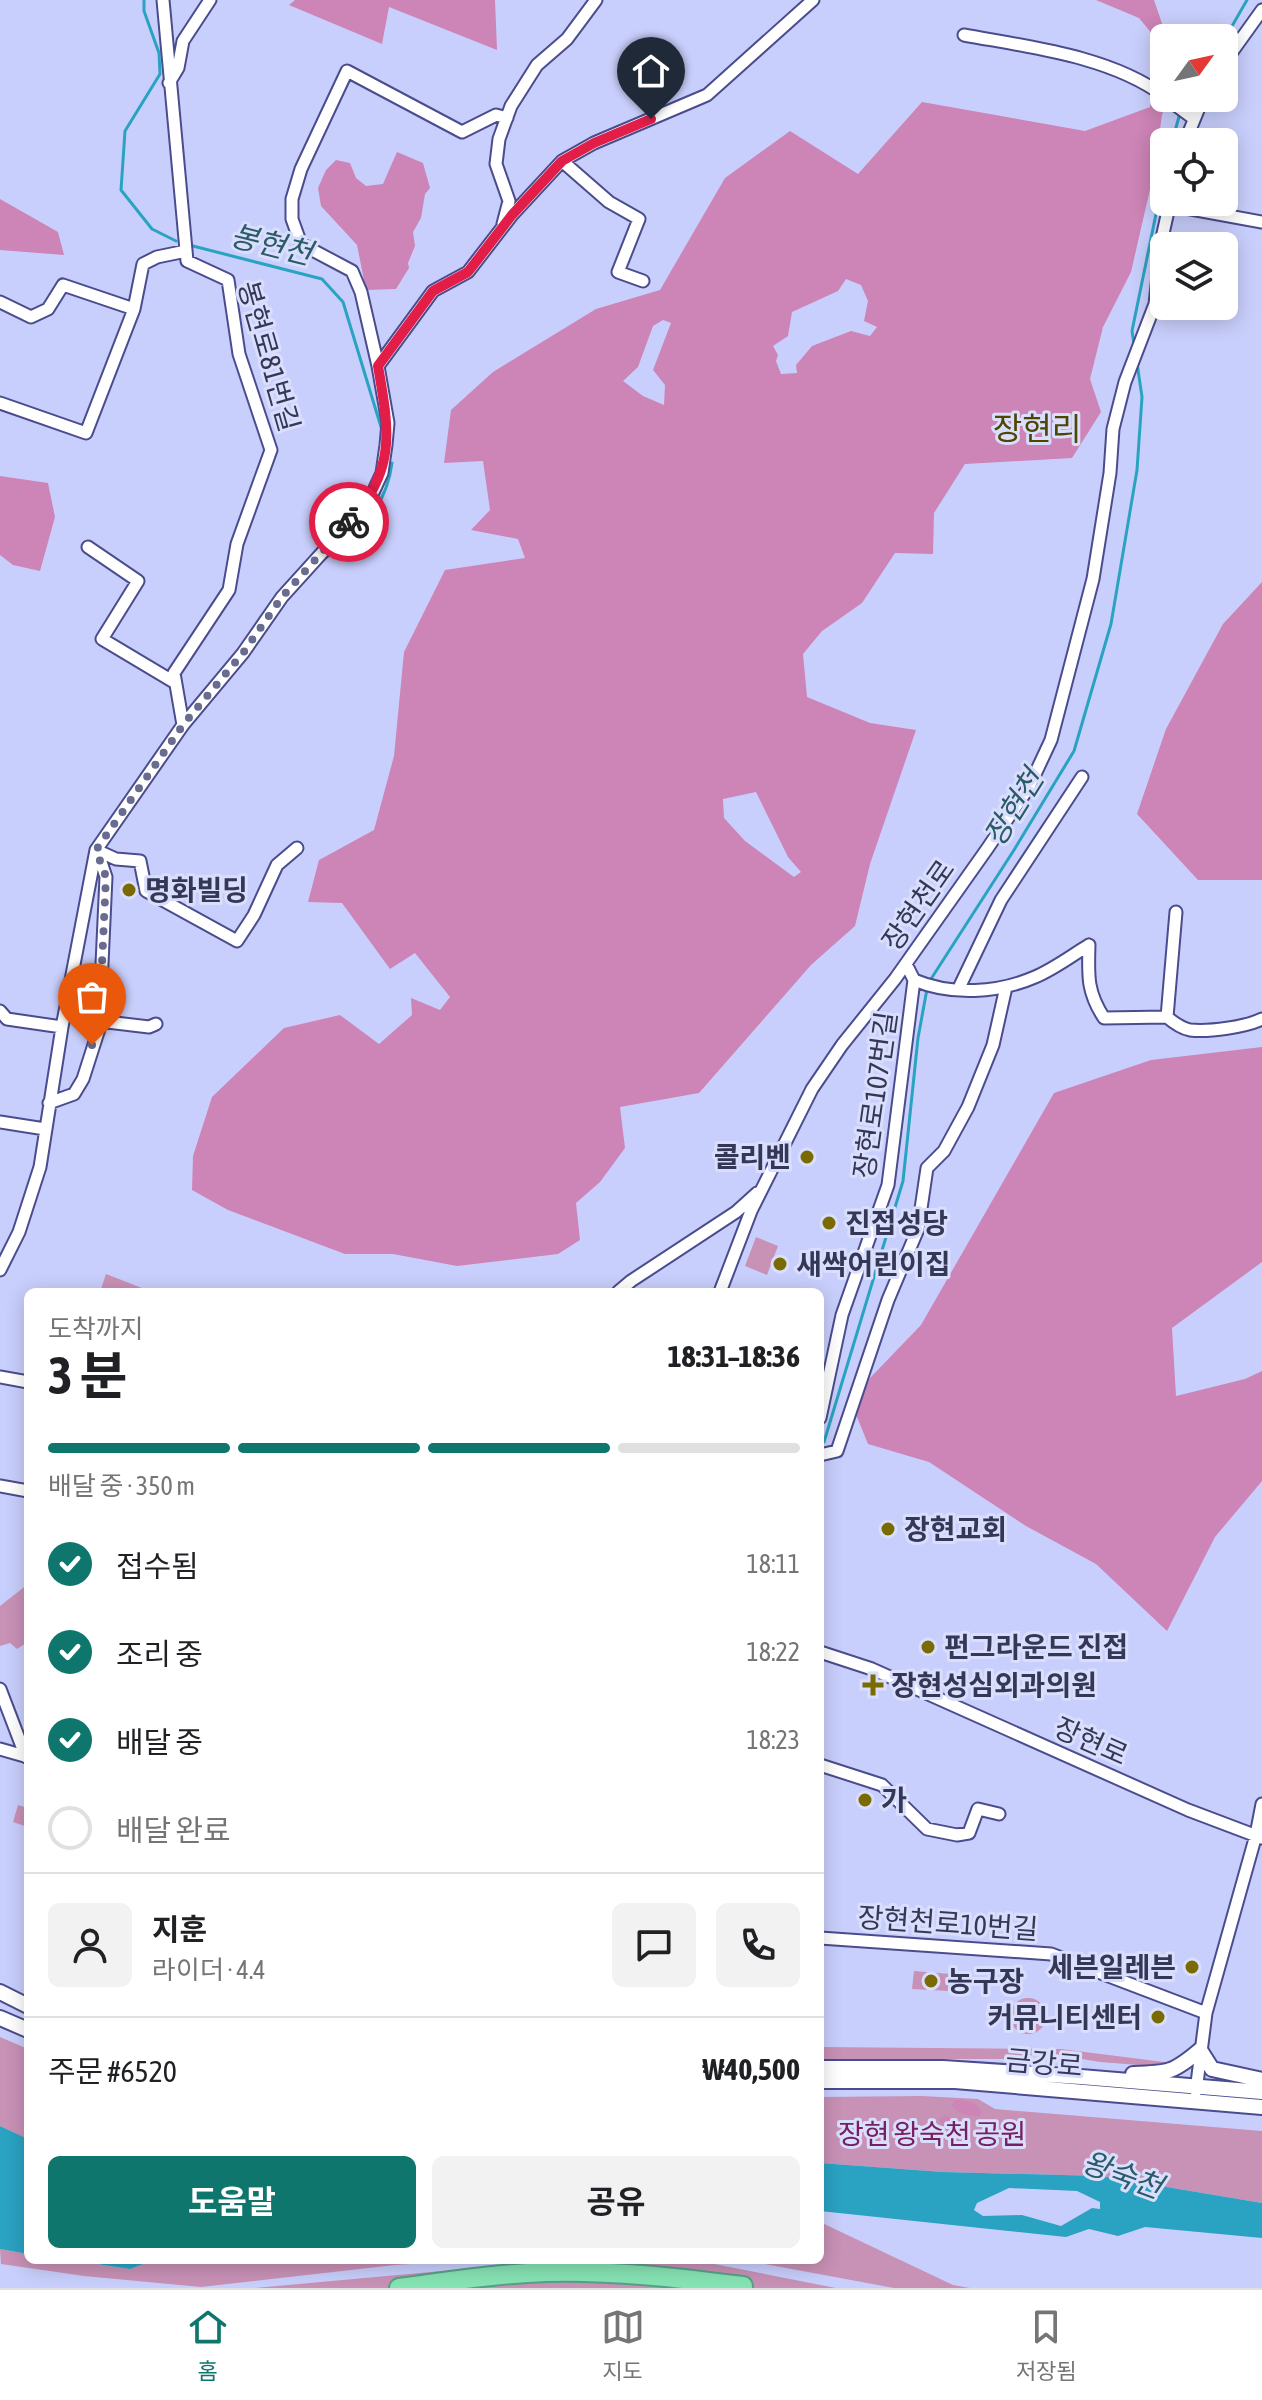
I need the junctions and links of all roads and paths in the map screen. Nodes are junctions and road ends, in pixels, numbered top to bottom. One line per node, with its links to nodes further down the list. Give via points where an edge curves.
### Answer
1 (163, 0): 8 (street)
2 (210, 0): 8 (street, via 183,41)
3 (596, 0): 13 (street, via 567,39 537,65)
4 (813, 0): 15 (street, via 707,95)
5 (1262, 10): 7 (street)
6 (964, 35): 9 (street, via 1064,54)
7 (1238, 43)
8 (169, 83): 20 (street)
9 (1150, 86)
10 (1184, 112): 12 (street)
11 (1193, 112): 12 (street)
12 (1190, 116): 14 (street)
13 (507, 118): 19 (street, via 496,164 509,201); 24 (street, via 496,115 462,132 347,71 301,169 292,219 301,244 352,271)
14 (1188, 128)
15 (562, 161): 19 (street); 21 (street, via 609,202 639,219 618,272)
16 (1166, 216): 33 (street, 장현천로, via 1155,304 1113,429 1093,579 1051,740 1029,787)
17 (1233, 216): 18 (street)
18 (1262, 222)
19 (502, 230): 24 (street, via 468,272 433,291)
20 (186, 251): 23 (street, via 143,264); 27 (street, 봉현로81번길, via 187,261 228,280 239,354 271,450 237,544 229,590 174,673)
21 (643, 281)
22 (0, 302): 23 (street, via 31,317 48,309 63,285)
23 (134, 309): 25 (street, via 86,433)
24 (378, 366): 28 (street, via 388,423 382,473 369,501 282,597)
25 (0, 403)
26 (88, 547): 27 (street, via 138,581 102,639)
27 (174, 682): 28 (street)
28 (183, 725): 31 (street)
29 (1082, 777): 36 (street, via 1001,900)
30 (297, 848): 31 (street, via 277,865 237,941 146,891 140,861)
31 (96, 850): 40 (street, via 106,877); 42 (street)
32 (1176, 912): 38 (street)
33 (906, 964): 34 (street, 장현로107번길); 46 (street, 장현천로, via 812,1089)
34 (917, 981): 36 (street); 52 (street, 장현로107번길, via 888,1185 842,1315)
35 (1006, 987): 36 (street); 38 (street, via 1038,976 1089,945 1087,979 1104,1018); 53 (street, via 993,1045 968,1107 944,1151 927,1168 918,1229 837,1451)
36 (958, 990)
37 (0, 1011): 42 (street, via 7,1019)
38 (1167, 1017): 39 (street, via 1191,1030 1248,1026)
39 (1262, 1019)
40 (99, 1021): 41 (street); 43 (street, via 74,1094)
41 (156, 1024)
42 (62, 1027): 43 (street)
43 (49, 1103): 45 (street)
44 (0, 1122): 45 (street)
45 (45, 1129): 47 (street, via 40,1167)
46 (744, 1213): 48 (street); 49 (street, 장현천로)
47 (0, 1270)
48 (623, 1288)
49 (721, 1288)
50 (0, 1377): 51 (street)
51 (24, 1381)
52 (824, 1399)
53 (824, 1454)
54 (0, 1486): 55 (street)
55 (24, 1490)
56 (824, 1653): 64 (street, 장현로, via 872,1669)
57 (0, 1689): 59 (street)
58 (0, 1749): 60 (street)
59 (24, 1749)
60 (24, 1756)
61 (824, 1766): 63 (street, via 882,1785 927,1829 969,1833 978,1809)
62 (1262, 1804): 64 (street)
63 (999, 1814)
64 (1259, 1837): 68 (street)
65 (824, 1938): 68 (street, 장현천로10번길, via 1051,1954)
66 (0, 1992): 67 (main road)
67 (24, 2004)
68 (1206, 2013): 71 (street)
69 (0, 2018): 70 (main road)
70 (24, 2028)
71 (1200, 2050): 73 (main road, via 1166,2073); 74 (main road, via 1212,2069); 77 (street)
72 (824, 2068): 73 (main road, 금강로, via 943,2068)
73 (1081, 2077): 77 (main road, 금강로)
74 (1262, 2080)
75 (824, 2081): 77 (main road, 금강로, via 955,2081)
76 (1262, 2092): 77 (main road, 금강로)
77 (1196, 2094): 78 (main road, 금강로)
78 (1262, 2107)
79 (743, 2286): 80 (highway, via 643,2274 548,2272)
80 (399, 2288)

